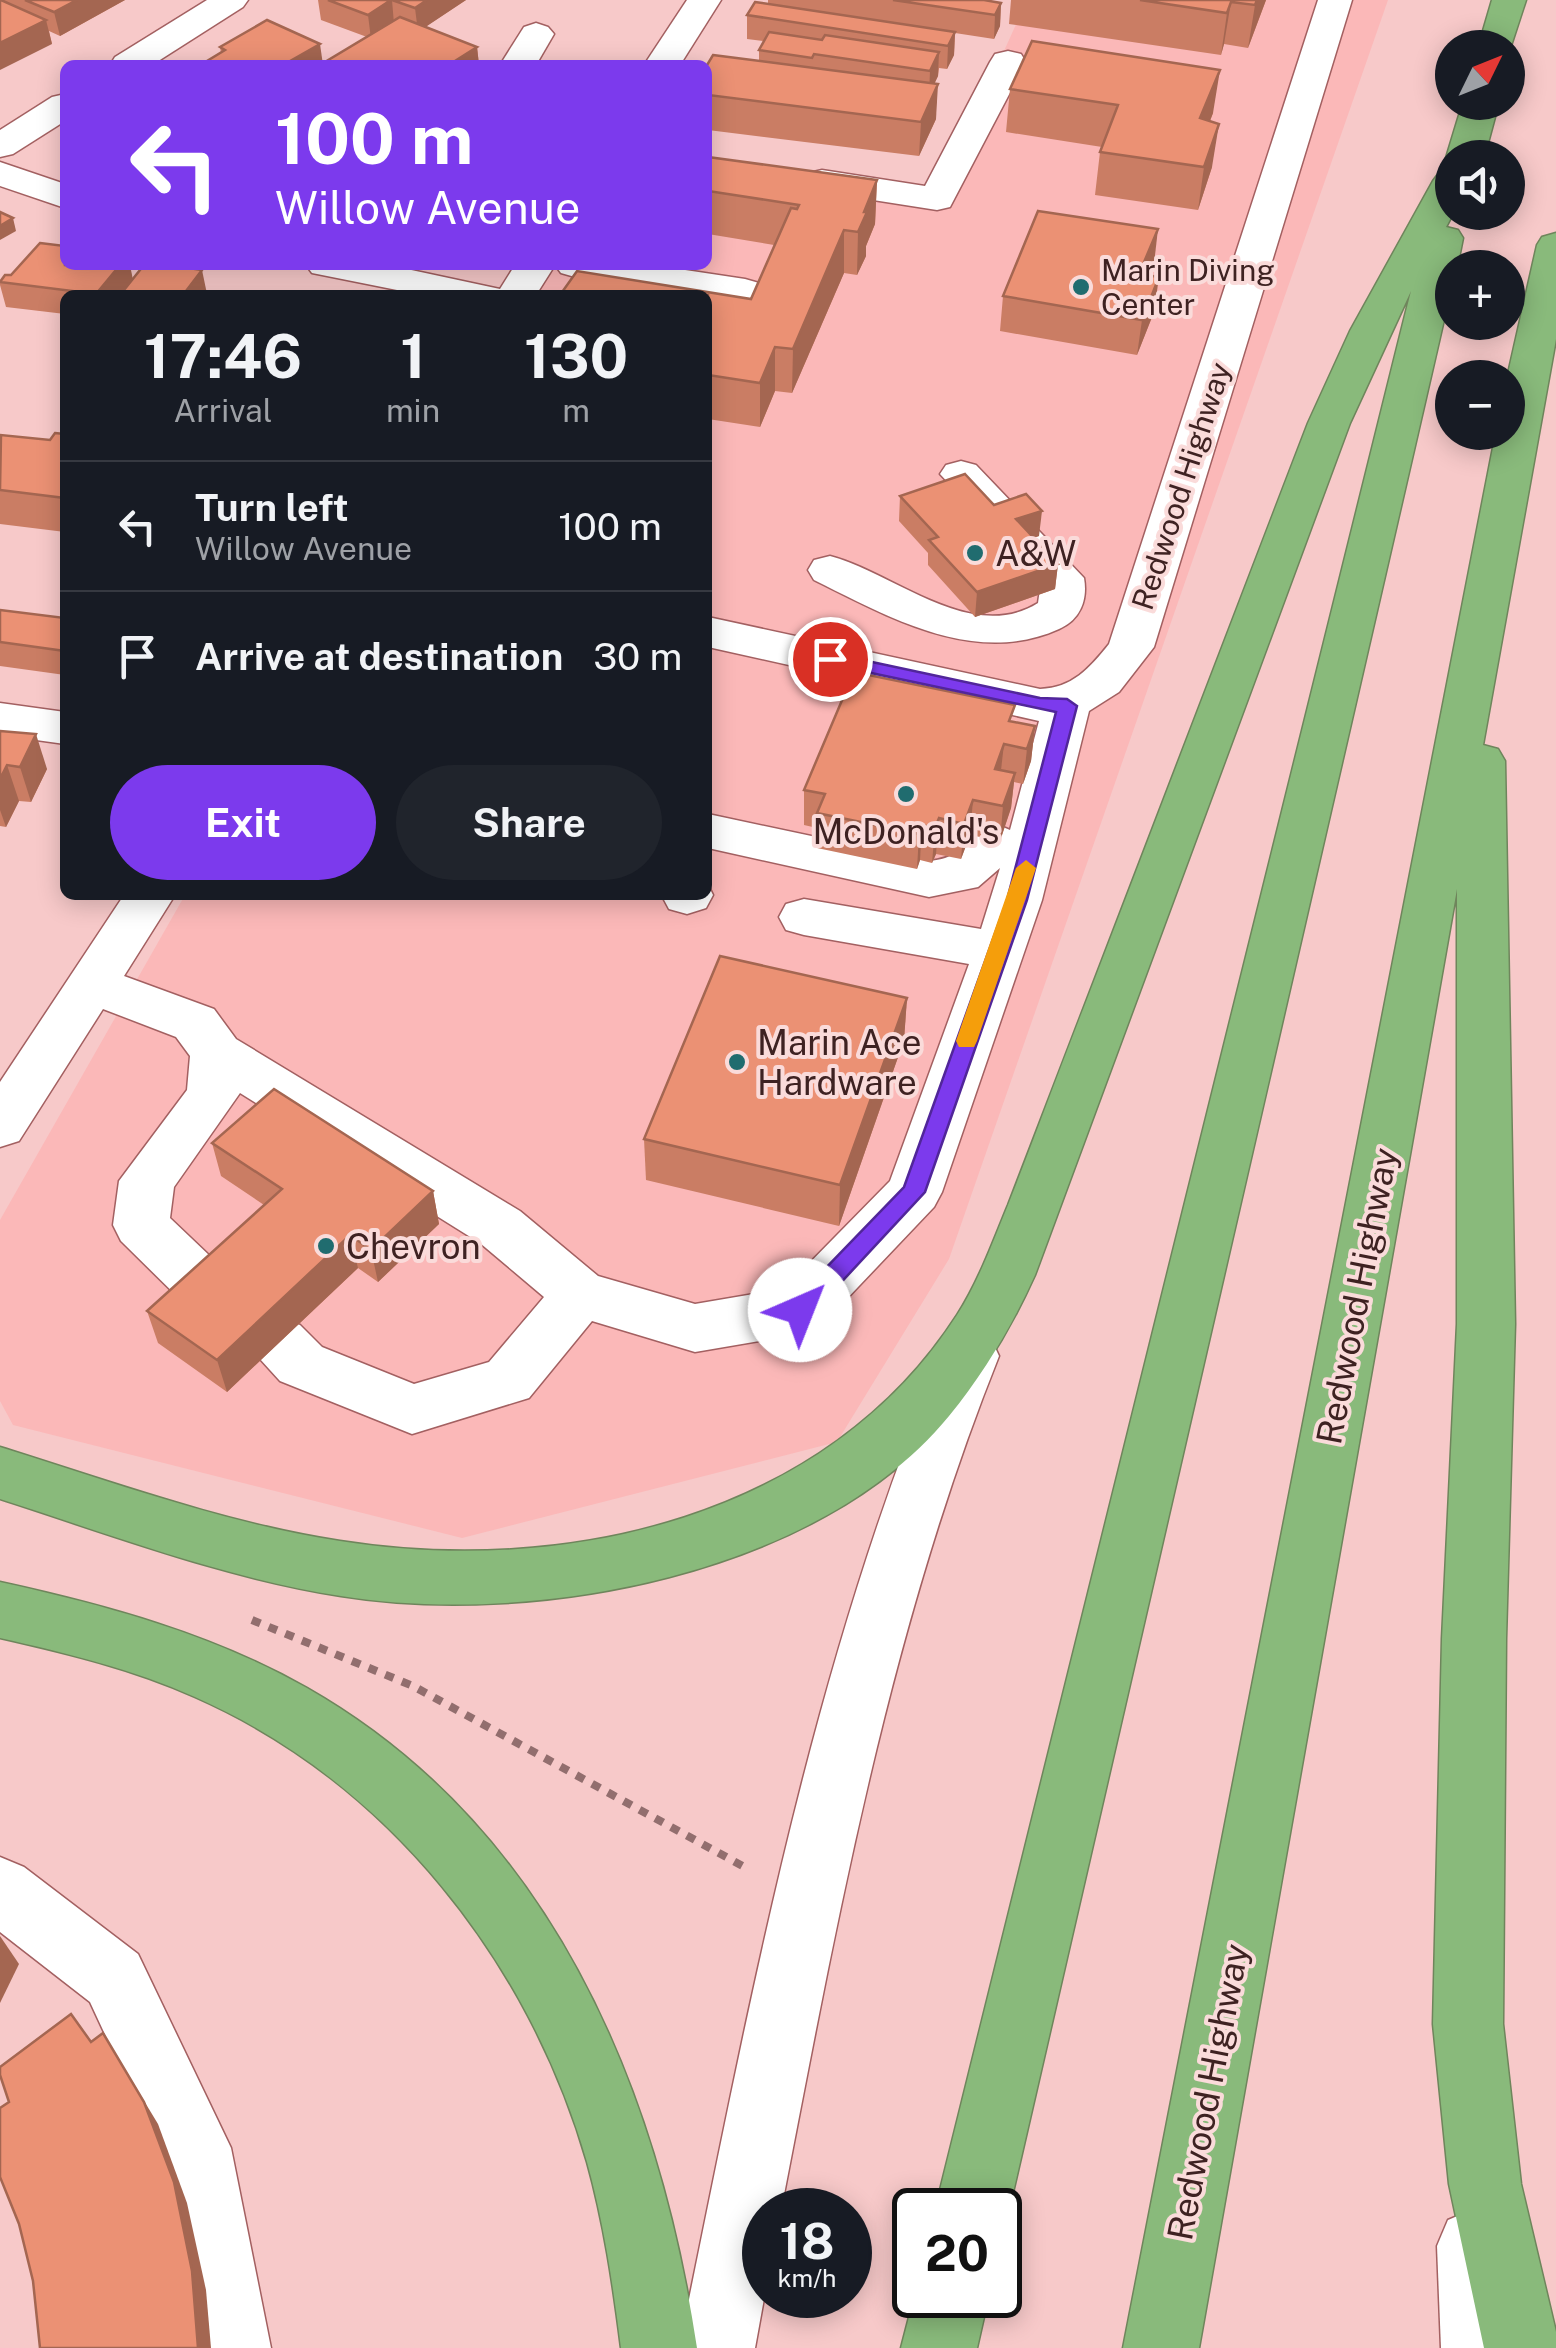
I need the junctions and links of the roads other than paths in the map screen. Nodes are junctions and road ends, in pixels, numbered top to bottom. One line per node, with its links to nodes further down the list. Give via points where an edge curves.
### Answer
1 (231, 0): 7 (street)
2 (704, 0): 9 (street)
3 (1335, 0): 27 (street, Redwood Highway, via 1131,647)
4 (1510, 0): 5 (highway)
5 (1501, 30)
6 (536, 34): 8 (street)
7 (136, 60)
8 (521, 60)
9 (665, 60)
10 (1008, 62): 14 (street, via 936,199)
11 (60, 108): 12 (street)
12 (0, 146)
13 (0, 173): 15 (street)
14 (822, 181)
15 (60, 195)
16 (1435, 212): 37 (highway, via 1328,423)
17 (1446, 230): 45 (highway)
18 (1556, 245): 26 (highway, Redwood Highway)
19 (372, 270): 21 (street)
20 (608, 270): 22 (street)
21 (462, 290)
22 (745, 290)
23 (961, 474): 24 (street, via 1062,578 1066,596 1058,612 1013,631 982,629 925,614)
24 (830, 570)
25 (712, 633): 27 (street)
26 (1480, 638): 44 (highway, via 1486,1324); 51 (highway, Redwood Highway)
27 (1071, 697): 30 (street, via 1007,797 982,862 958,876 929,879); 33 (street)
28 (0, 719): 29 (street)
29 (60, 727)
30 (712, 833)
31 (147, 900): 34 (street)
32 (804, 917): 33 (street)
33 (998, 951): 39 (street, via 914,1192 800,1310 695,1328)
34 (92, 984): 35 (street, via 195,1023); 36 (street)
35 (216, 1053): 38 (street, via 213,1095 147,1181 141,1225); 39 (street, via 500,1227)
36 (0, 1126)
37 (999, 1288): 41 (highway, via 974,1338 935,1391 860,1459 758,1520 617,1565 486,1578 347,1570); 49 (street, via 920,1476 876,1611)
38 (212, 1294)
39 (580, 1294): 40 (street, via 508,1381 412,1408 301,1364)
40 (280, 1342)
41 (0, 1474)
42 (0, 1614): 48 (highway, via 98,1632 228,1679 352,1754 403,1798 504,1912 590,2065 644,2238)
43 (0, 1890): 47 (street, via 114,1978 195,2148)
44 (1468, 2024): 52 (street); 53 (highway, via 1485,2184)
45 (977, 2188)
46 (946, 2318): 50 (highway)
47 (233, 2348)
48 (659, 2348)
49 (717, 2348)
50 (939, 2348)
51 (1160, 2348)
52 (1479, 2348)
53 (1522, 2348)

